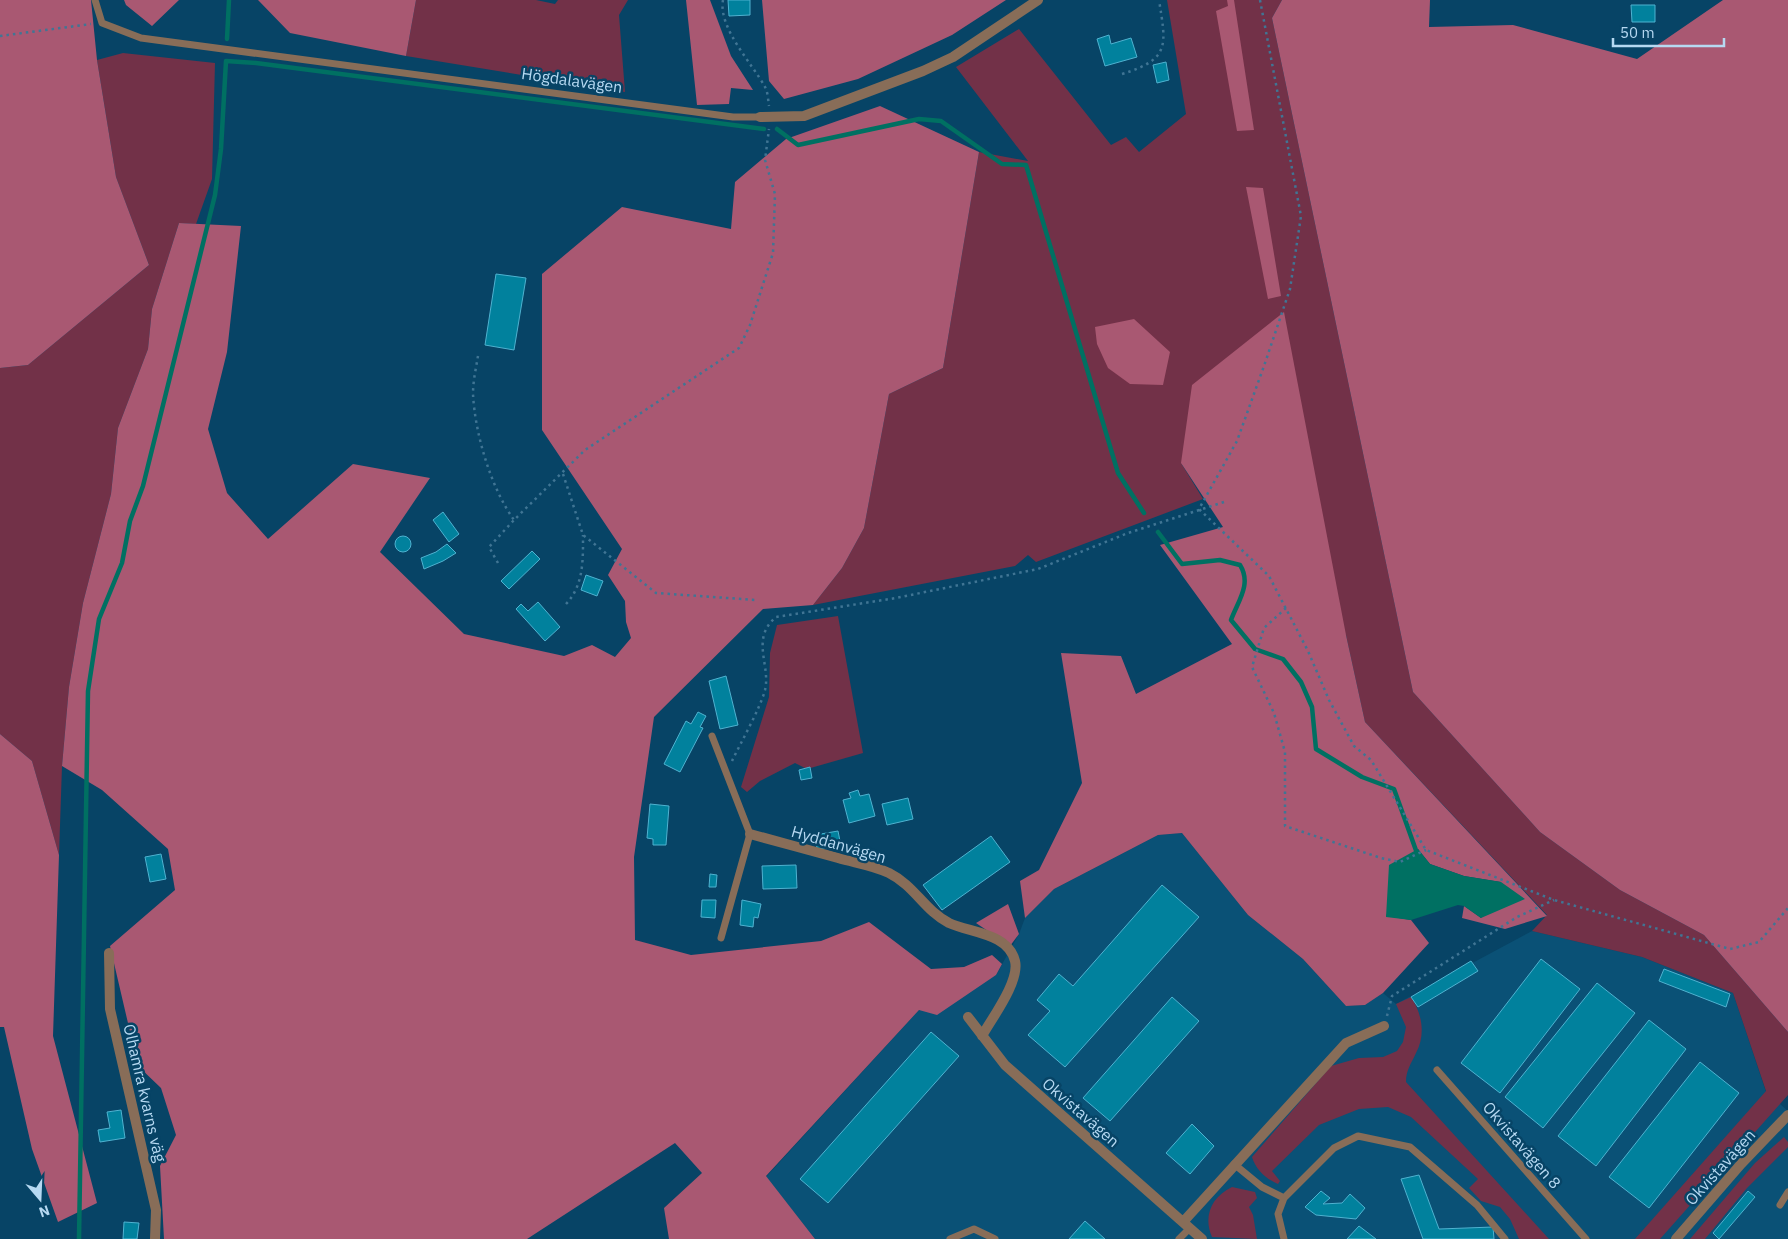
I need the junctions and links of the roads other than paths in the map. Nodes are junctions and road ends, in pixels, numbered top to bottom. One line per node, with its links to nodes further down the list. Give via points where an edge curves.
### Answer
1 (95, 0): 3 (lane, Högdalavägen, via 102,23 141,38 733,117)
2 (1038, 0): 3 (street, Högdalavägen, via 953,57 924,71 804,116)
3 (765, 117)
4 (712, 736): 5 (lane)
5 (750, 834): 6 (lane); 10 (street, Hyddanvägen, via 868,864 909,885 935,915 1000,941 1011,951 1015,977)
6 (722, 938)
7 (109, 953): 18 (street, Olhamra kvarns väg, via 110,1008 156,1210)
8 (968, 1017): 10 (street, Okvistavägen)
9 (1384, 1026): 13 (street, via 1346,1043)
10 (982, 1036): 17 (street, Okvistavägen, via 1005,1065)
11 (1437, 1070): 25 (lane, Okvistavägen 8)
12 (1788, 1117): 26 (street, Okvistavägen, via 1741,1164)
13 (1234, 1164): 15 (lane, via 1262,1187); 17 (street)
14 (1788, 1192): 16 (lane)
15 (1284, 1198): 23 (lane, via 1278,1214); 24 (lane, via 1334,1148 1358,1136 1410,1147 1477,1205)
16 (1780, 1205)
17 (1186, 1225): 21 (lane); 22 (street, Okvistavägen)
18 (154, 1239)
19 (950, 1239): 20 (lane, via 974,1229)
20 (996, 1239)
21 (1179, 1239)
22 (1202, 1239)
23 (1284, 1239)
24 (1505, 1239)
25 (1586, 1239)
26 (1676, 1239)

